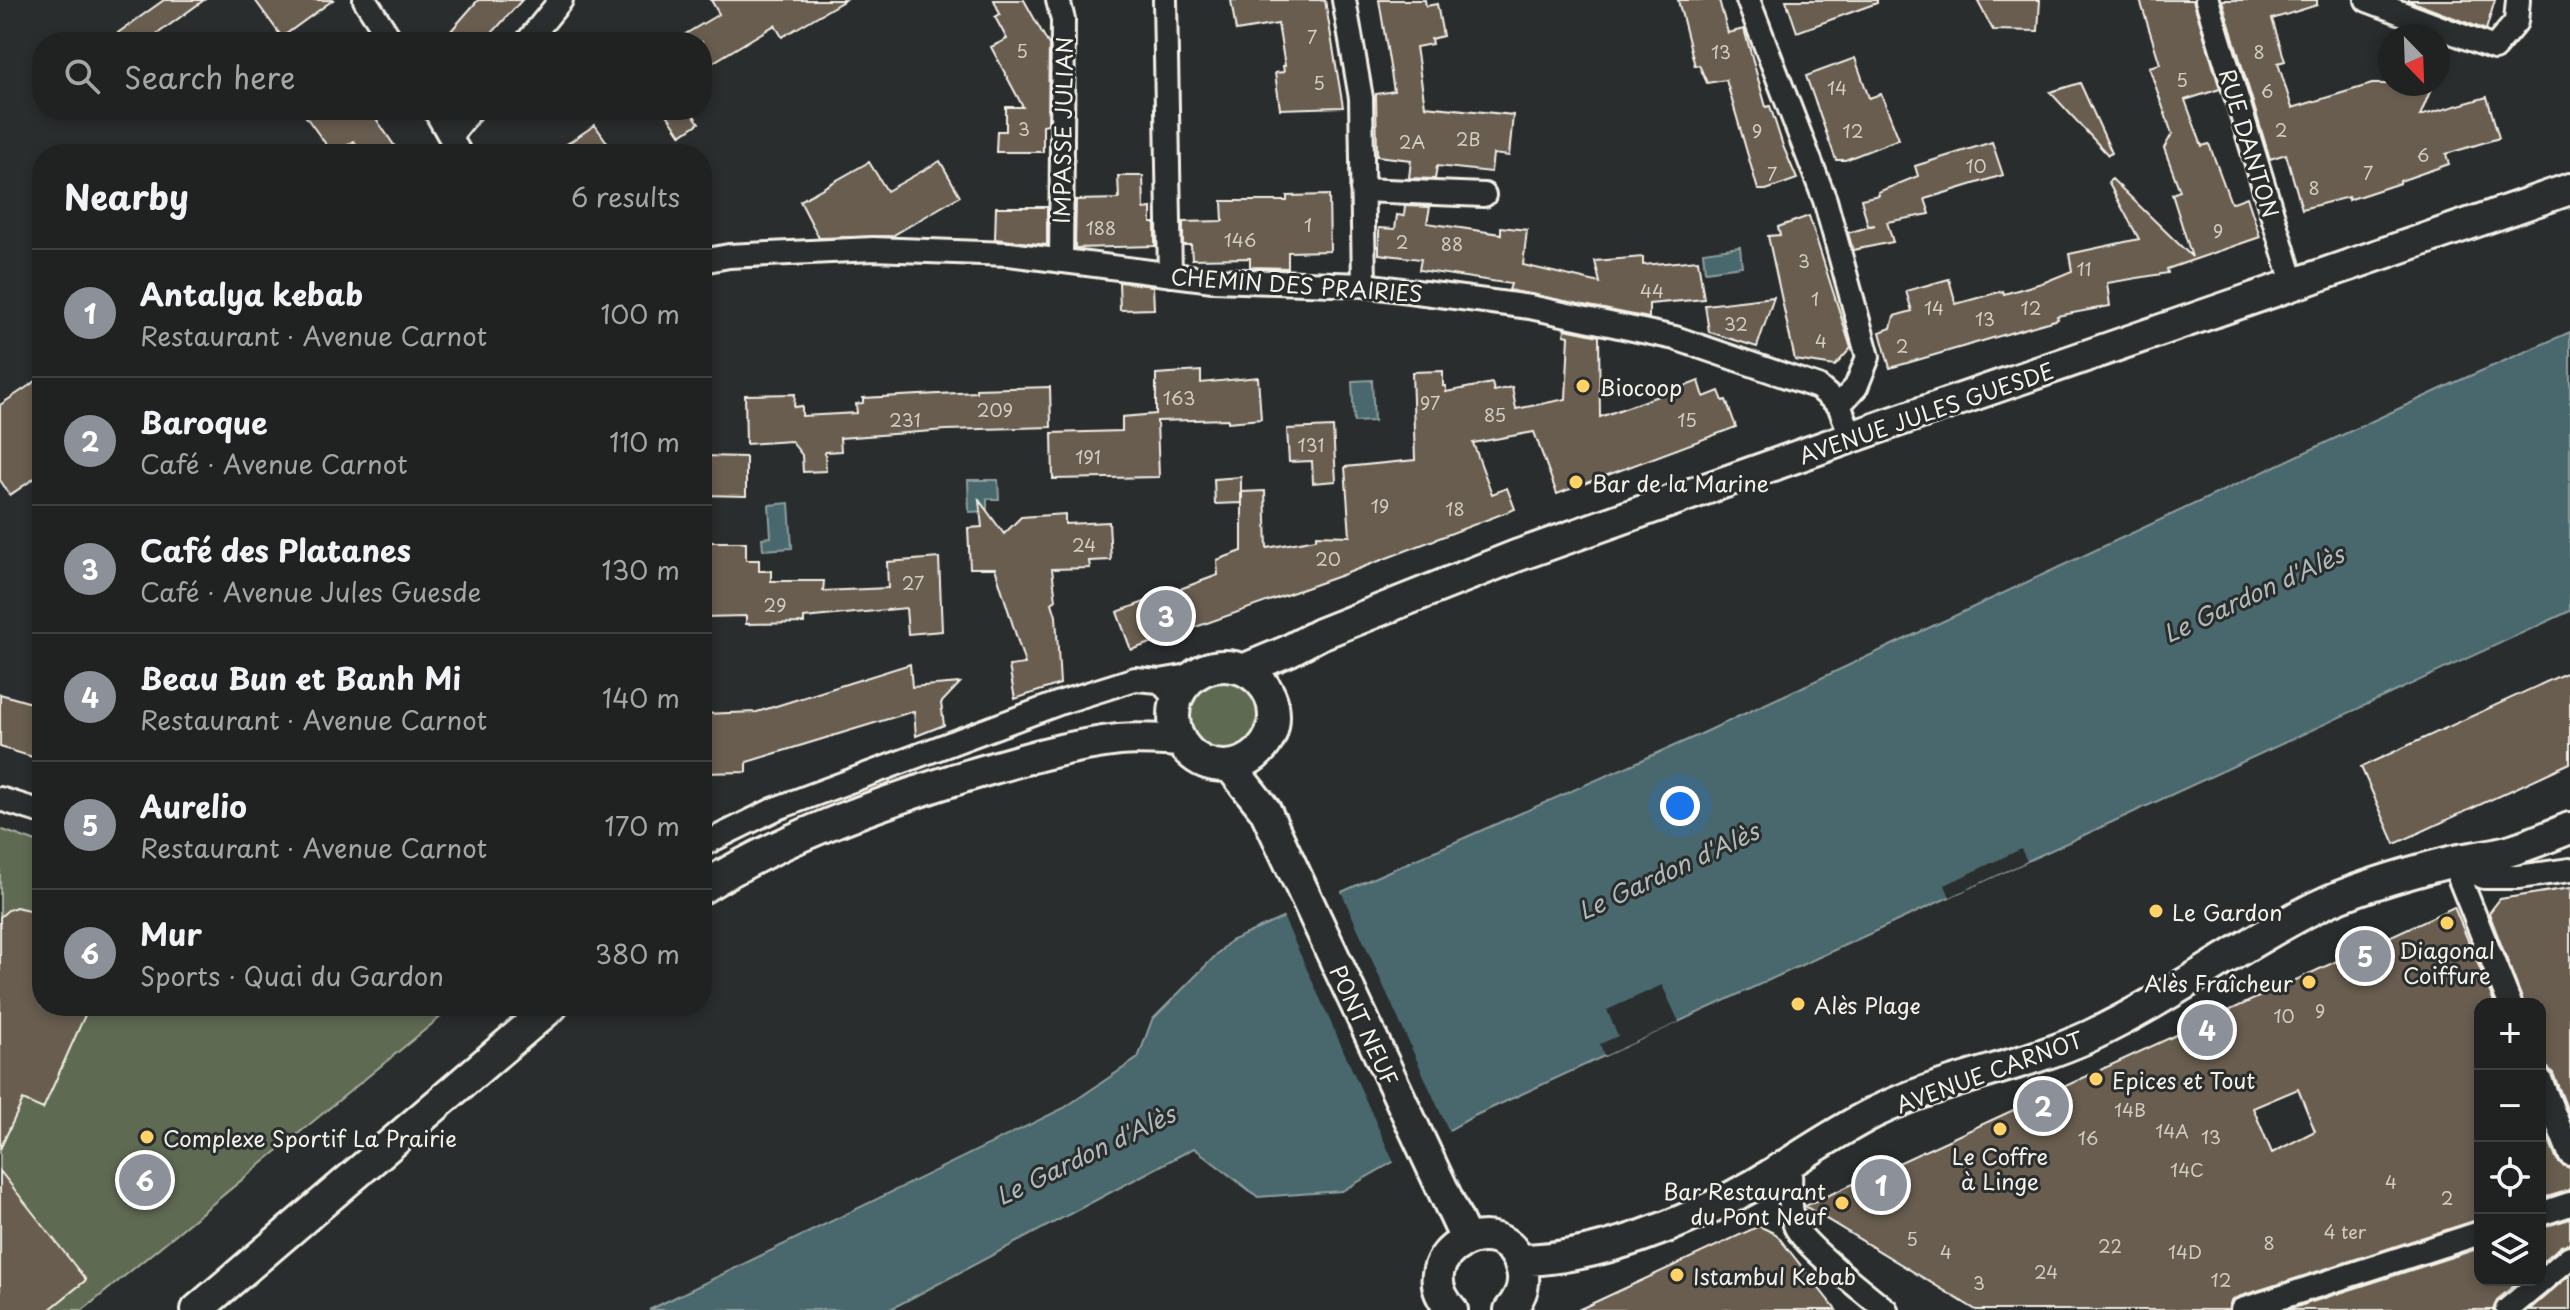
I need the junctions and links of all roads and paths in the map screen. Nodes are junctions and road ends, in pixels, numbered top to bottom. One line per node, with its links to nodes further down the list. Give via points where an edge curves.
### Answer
1 (365, 0): 10 (street)
2 (561, 0): 11 (street)
3 (1058, 0): 20 (street, IMPASSE JULIAN, via 1063,20)
4 (1165, 0): 21 (street)
5 (1344, 0): 17 (street, via 1361,98)
6 (1748, 0): 24 (street, via 1825,200 1868,357 1856,387)
7 (2207, 0): 23 (street, RUE DANTON)
8 (2367, 0): 9 (street, via 2494,48 2516,22)
9 (2518, 0)
10 (386, 32)
11 (535, 32)
12 (441, 120): 14 (street)
13 (466, 120): 15 (street)
14 (454, 144)
15 (455, 144)
16 (2570, 189): 23 (main road, AVENUE JULES GUESDE)
17 (1362, 190): 18 (street); 22 (street)
18 (1484, 195)
19 (712, 259): 20 (street, CHEMIN DES PRAIRIES, via 873,249)
20 (1061, 261): 21 (street, CHEMIN DES PRAIRIES)
21 (1170, 275): 22 (street, CHEMIN DES PRAIRIES)
22 (1364, 285): 24 (street, CHEMIN DES PRAIRIES, via 1530,307 1675,338 1818,387)
23 (2294, 286): 25 (main road, AVENUE JULES GUESDE)
24 (1839, 405): 25 (street)
25 (1852, 438): 26 (main road, AVENUE JULES GUESDE, via 1516,556)
26 (1288, 651): 27 (main road, AVENUE JULES GUESDE); 28 (main road)
27 (1245, 669): 28 (main road); 29 (main road, via 1210,667 1195,675)
28 (1269, 692): 30 (main road, via 1274,724)
29 (1172, 708): 31 (main road, via 1189,752 1201,761); 37 (street, via 1135,679 775,809); 40 (main road, via 1120,740 987,770 829,824)
30 (1259, 753): 31 (main road); 35 (main road, PONT NEUF)
31 (1230, 766): 35 (main road, PONT NEUF)
32 (0, 799): 34 (street)
33 (2570, 806): 38 (main road, AVENUE CARNOT)
34 (32, 809)
35 (1265, 810): 49 (main road, PONT NEUF)
36 (2570, 828): 38 (main road, AVENUE CARNOT, via 2506,852)
37 (712, 840)
38 (2453, 862): 39 (street, via 2484,877); 41 (street); 45 (main road, AVENUE CARNOT, via 2319,905 2088,1036 1876,1112)
39 (2570, 870)
40 (712, 882)
41 (2508, 998)
42 (540, 1016): 53 (main road)
43 (2546, 1094): 44 (street)
44 (2570, 1154)
45 (1790, 1162): 51 (main road, AVENUE CARNOT, via 1664,1227 1606,1247); 55 (street, via 1795,1228)
46 (2570, 1204): 47 (street)
47 (2546, 1212)
48 (2474, 1235): 56 (street)
49 (1466, 1239): 51 (main road, via 1479,1236 1503,1242); 52 (main road, via 1454,1246 1439,1269)
50 (2570, 1257): 57 (street)
51 (1520, 1260): 54 (main road, via 1523,1288)
52 (1442, 1306)
53 (197, 1310)
54 (1510, 1310)
55 (1886, 1310)
56 (2242, 1310)
57 (2507, 1310)

